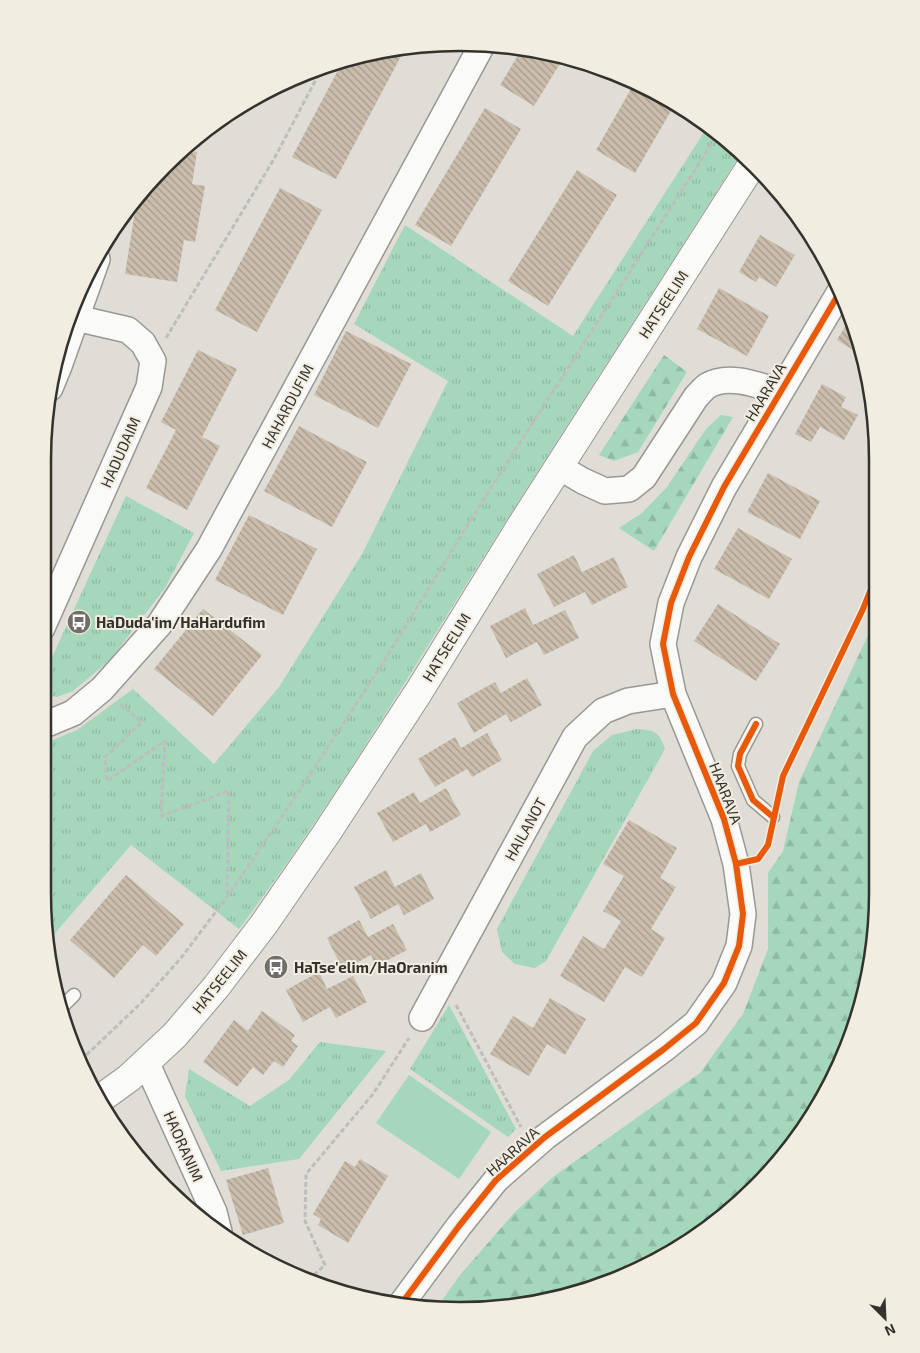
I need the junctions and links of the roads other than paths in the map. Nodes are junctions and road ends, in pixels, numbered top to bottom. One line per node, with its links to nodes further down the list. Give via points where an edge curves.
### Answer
1 (478, 52): 9 (street, HAHARDUFIM, via 209,549 159,625 102,689 73,713)
2 (748, 170): 6 (street, HATSEELIM)
3 (835, 298): 5 (street, HAARAVA)
4 (76, 318): 7 (street, HADUDAIM, via 128,330 143,344 152,361 149,387)
5 (780, 392): 6 (street, via 739,381 723,380 706,386 644,477 629,489 605,491); 8 (street, HAARAVA, via 720,496 689,557 671,603 662,644)
6 (559, 467): 15 (street, HATSEELIM, via 418,693 264,924 210,993)
7 (51, 608)
8 (672, 694): 14 (street, HAILANOT, via 628,700 604,711 576,737); 18 (street, HAARAVA, via 724,819 736,864 743,914 738,946 724,983 696,1023 544,1137 496,1180)
9 (51, 722)
10 (756, 724): 11 (lane, via 740,754 738,766 753,800)
11 (773, 817)
12 (74, 995): 13 (lane)
13 (66, 1003)
14 (422, 1018)
15 (146, 1062): 16 (street, HATSEELIM, via 129,1078); 17 (street, HAORANIM)
16 (105, 1091)
17 (216, 1221)
18 (406, 1298)

